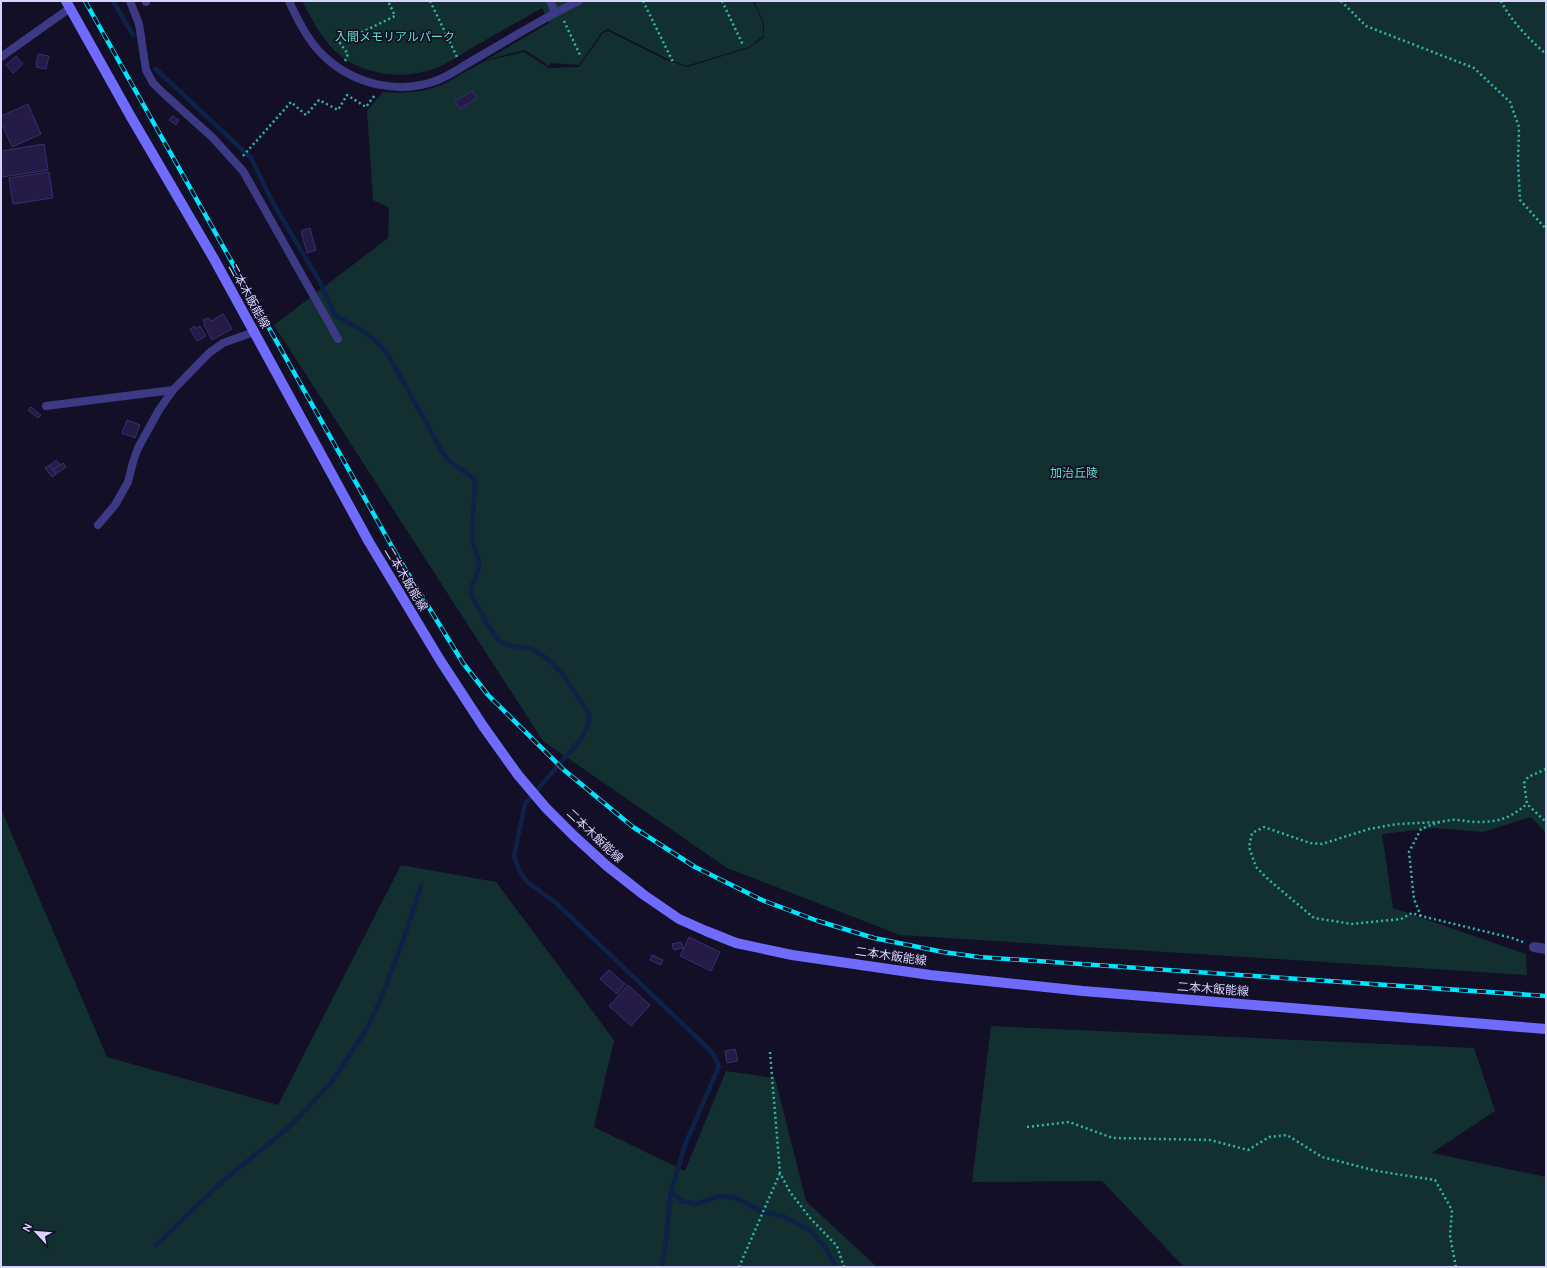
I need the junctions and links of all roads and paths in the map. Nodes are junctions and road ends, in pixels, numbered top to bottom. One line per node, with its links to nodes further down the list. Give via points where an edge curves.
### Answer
1 (130, 1): 24 (lane, via 139,24 146,70 162,92 212,137 243,171)
2 (289, 1): 12 (lane, via 306,34 324,57 357,78 396,87 439,80)
3 (388, 1): 18 (path, via 395,16 340,43 348,54)
4 (430, 1): 17 (path)
5 (550, 1): 12 (lane)
6 (579, 1): 12 (lane)
7 (643, 1): 19 (path)
8 (722, 1): 13 (path)
9 (1341, 1): 22 (path, via 1366,26 1474,68 1510,102 1519,127 1520,200)
10 (1501, 1): 14 (path, via 1507,13)
11 (68, 5): 16 (lane); 23 (main road, 二本木飯能線)
12 (557, 11): 15 (path)
13 (743, 45)
14 (1546, 54)
15 (580, 55)
16 (1, 57)
17 (458, 59)
18 (344, 61)
19 (674, 64)
20 (379, 91): 21 (path, via 366,107 347,95 338,110 319,100 306,115 291,102)
21 (242, 157)
22 (1546, 229)
23 (254, 332): 25 (lane, via 222,344 208,353); 35 (main road, 二本木飯能線, via 369,542 483,726 528,786 574,836 607,866 673,915 706,932 761,949 930,975 1083,991)
24 (338, 339)
25 (173, 390): 26 (lane); 27 (lane, via 138,448 128,482 115,505)
26 (46, 406)
27 (98, 525)
28 (1546, 769): 29 (path, via 1528,777 1524,782)
29 (1526, 804): 30 (path, via 1514,814 1498,821); 31 (path)
30 (1440, 822): 32 (path, via 1421,829 1409,852 1414,898); 32 (path, via 1397,824 1322,844 1310,843 1264,827 1252,833 1249,847 1256,867 1314,918 1352,924 1400,919 1412,913)
31 (1546, 822)
32 (1421, 916): 33 (path, via 1512,938)
33 (1534, 947): 34 (street)
34 (1546, 949)
35 (1546, 1029)
36 (770, 1052): 38 (path)
37 (1027, 1127): 41 (path, via 1069,1122 1113,1138 1210,1140 1248,1150 1269,1137 1287,1135 1322,1157 1435,1180 1452,1210 1450,1236)
38 (780, 1173): 39 (path); 40 (path, via 790,1192 836,1246)
39 (739, 1267)
40 (844, 1267)
41 (1456, 1267)

